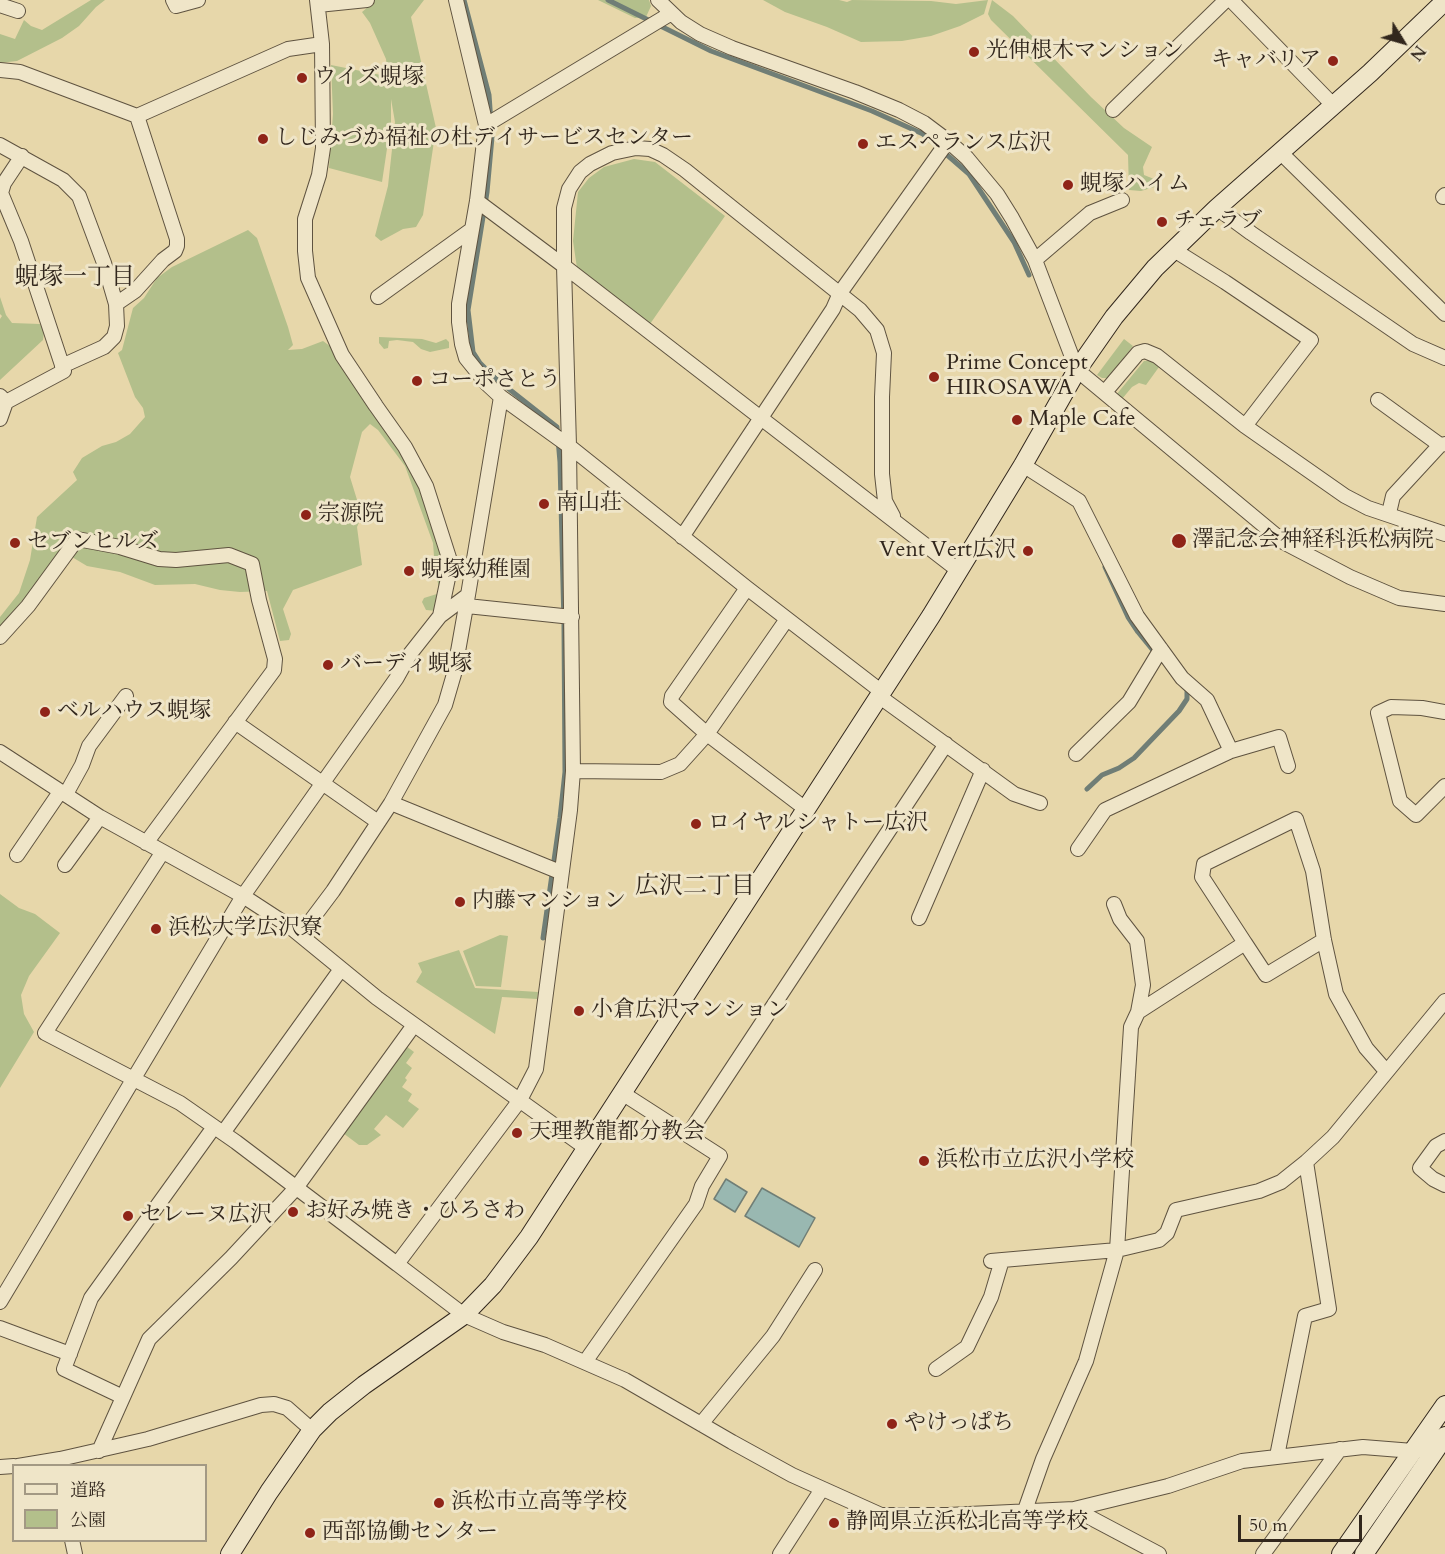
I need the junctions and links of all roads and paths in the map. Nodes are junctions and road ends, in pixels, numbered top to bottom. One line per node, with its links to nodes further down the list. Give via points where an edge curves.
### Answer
1 (173, 0): 2 (street, via 176,6)
2 (198, 0)
3 (367, 0): 8 (street)
4 (456, 0): 18 (street)
5 (658, 0): 12 (street)
6 (1226, 0): 16 (street)
7 (1231, 0): 15 (street)
8 (317, 2): 13 (street)
9 (1441, 4): 15 (street)
10 (0, 5): 11 (street)
11 (18, 11)
12 (660, 20): 18 (street); 20 (street, via 899,110 924,123)
13 (322, 44): 17 (street, via 288,49); 55 (street, via 323,148 305,219 308,278 342,355 405,447 426,486 451,564)
14 (0, 70): 17 (street, via 20,72)
15 (1333, 105): 21 (street)
16 (1113, 110)
17 (137, 116): 32 (street, via 177,246 135,291)
18 (492, 122): 24 (street)
19 (0, 145): 22 (street)
20 (944, 147): 28 (street, via 967,158 997,194); 30 (street)
21 (1280, 152): 25 (street); 33 (street)
22 (21, 156): 32 (street, via 63,180 79,196); 35 (street, via 1,193)
23 (1122, 200): 28 (street, via 1090,213)
24 (483, 205): 26 (street); 29 (street)
25 (1217, 208): 27 (street); 34 (street, via 1413,344)
26 (471, 230): 31 (street); 38 (street, via 459,304 462,344 476,372)
27 (1174, 250): 36 (street, via 1114,317); 43 (street, via 1311,340)
28 (1035, 260): 36 (street)
29 (564, 266): 30 (street, via 564,208 580,171 612,153 650,149 685,170); 41 (street); 44 (street)
30 (840, 293): 41 (street); 48 (street, via 878,330 884,353 882,474 885,501)
31 (378, 297)
32 (116, 304): 35 (street, via 114,338 104,347)
33 (1445, 314)
34 (1445, 358)
35 (62, 366): 39 (street, via 64,371)
36 (1077, 370): 37 (street); 46 (street)
37 (1105, 392): 43 (street, via 1138,353 1145,351 1157,356); 54 (street, via 1285,543 1399,598)
38 (501, 397): 44 (street); 53 (street)
39 (3, 399): 42 (street)
40 (1377, 400): 45 (street)
41 (762, 418): 48 (street); 50 (street)
42 (0, 419)
43 (1245, 426): 47 (street, via 1346,496 1368,508)
44 (563, 441): 50 (street); 56 (street)
45 (1442, 444): 47 (street, via 1393,496)
46 (1023, 465): 51 (street); 59 (street, via 1079,501)
47 (1389, 513): 49 (street)
48 (895, 520): 51 (street)
49 (1445, 534)
50 (682, 537): 52 (street)
51 (959, 571): 60 (street)
52 (747, 588): 57 (street); 64 (street, via 671,699 672,705)
53 (467, 601): 55 (street); 56 (street); 75 (street, via 442,714)
54 (1445, 604)
55 (440, 616): 72 (street)
56 (572, 617): 71 (street)
57 (787, 619): 60 (street); 64 (street)
58 (0, 638): 63 (street, via 77,538 159,559 229,555 252,564 276,664)
59 (1157, 655): 66 (street, via 1207,699); 68 (street, via 1130,702)
60 (881, 694): 65 (street); 77 (street)
61 (126, 696): 74 (street, via 89,746 82,765)
62 (1445, 712): 73 (street, via 1391,707 1378,713 1400,801 1416,815)
63 (236, 722): 72 (street); 80 (street)
64 (707, 734): 71 (street, via 680,764 667,771); 77 (street)
65 (946, 744): 70 (street); 101 (street)
66 (1231, 751): 69 (street, via 1279,738); 81 (street, via 1106,810)
67 (0, 752): 74 (street)
68 (1076, 754)
69 (1288, 766)
70 (982, 770): 76 (street, via 1014,794); 88 (street)
71 (573, 771): 85 (street)
72 (322, 781): 79 (street); 86 (street)
73 (1445, 786)
74 (63, 793): 78 (street); 83 (street)
75 (391, 802): 79 (street); 85 (street)
76 (1040, 802)
77 (807, 810): 98 (street)
78 (100, 817): 80 (street); 84 (street)
79 (378, 822): 89 (street)
80 (146, 843): 82 (street)
81 (1078, 849)
82 (162, 853): 86 (street); 97 (street, via 45,1033)
83 (17, 855)
84 (65, 865)
85 (560, 872): 99 (street, via 536,1069)
86 (243, 896): 89 (street); 97 (street)
87 (1114, 904): 94 (street, via 1137,941 1143,985)
88 (919, 918)
89 (300, 935): 92 (street)
90 (1324, 940): 91 (street, via 1266,975); 91 (street, via 1313,871 1296,819 1204,864 1202,877); 96 (street, via 1336,994 1366,1048)
91 (1245, 943): 94 (street)
92 (341, 969): 95 (street); 100 (street)
93 (1445, 1001): 96 (street)
94 (1138, 1012): 107 (street, via 1131,1027)
95 (414, 1025): 99 (street); 106 (street)
96 (1386, 1071): 104 (street, via 1333,1137)
97 (133, 1077): 100 (street); 110 (street)
98 (622, 1093): 101 (street); 103 (street)
99 (520, 1100): 103 (street); 108 (street)
100 (218, 1130): 106 (street); 113 (street, via 91,1298)
101 (688, 1135): 114 (street, via 720,1156 696,1204)
102 (1445, 1141): 105 (street, via 1436,1146 1420,1168)
103 (586, 1148): 111 (street, via 529,1237 493,1285)
104 (1306, 1162): 107 (street, via 1281,1182 1259,1191 1176,1209 1167,1233 1160,1240); 124 (street, via 1329,1309 1305,1316)
105 (1445, 1185)
106 (296, 1188): 108 (street); 116 (street, via 149,1339)
107 (1117, 1250): 115 (street, via 996,1260 991,1297 968,1347); 128 (street, via 1086,1361)
108 (397, 1264): 111 (street)
109 (815, 1270): 118 (street, via 773,1336)
110 (0, 1302)
111 (464, 1315): 114 (street); 119 (street, via 364,1385)
112 (0, 1328): 113 (street)
113 (70, 1354): 116 (street, via 64,1369)
114 (585, 1362): 118 (street)
115 (936, 1369)
116 (123, 1397): 122 (street)
117 (1445, 1405): 123 (street)
118 (701, 1424): 126 (street)
119 (312, 1430): 122 (street, via 287,1408 261,1405); 129 (street)
120 (1445, 1436): 134 (street)
121 (1340, 1449): 123 (street); 124 (street); 132 (street)
122 (99, 1451): 125 (street)
123 (1413, 1451): 133 (street)
124 (1277, 1456): 127 (street, via 1242,1461 1168,1486)
125 (42, 1464)
126 (822, 1489): 128 (street, via 881,1515); 130 (street)
127 (1074, 1509): 128 (street); 131 (street)
128 (1024, 1513)
129 (230, 1554)
130 (780, 1554)
131 (1159, 1554)
132 (1263, 1554)
133 (1341, 1554)
134 (1364, 1554)

